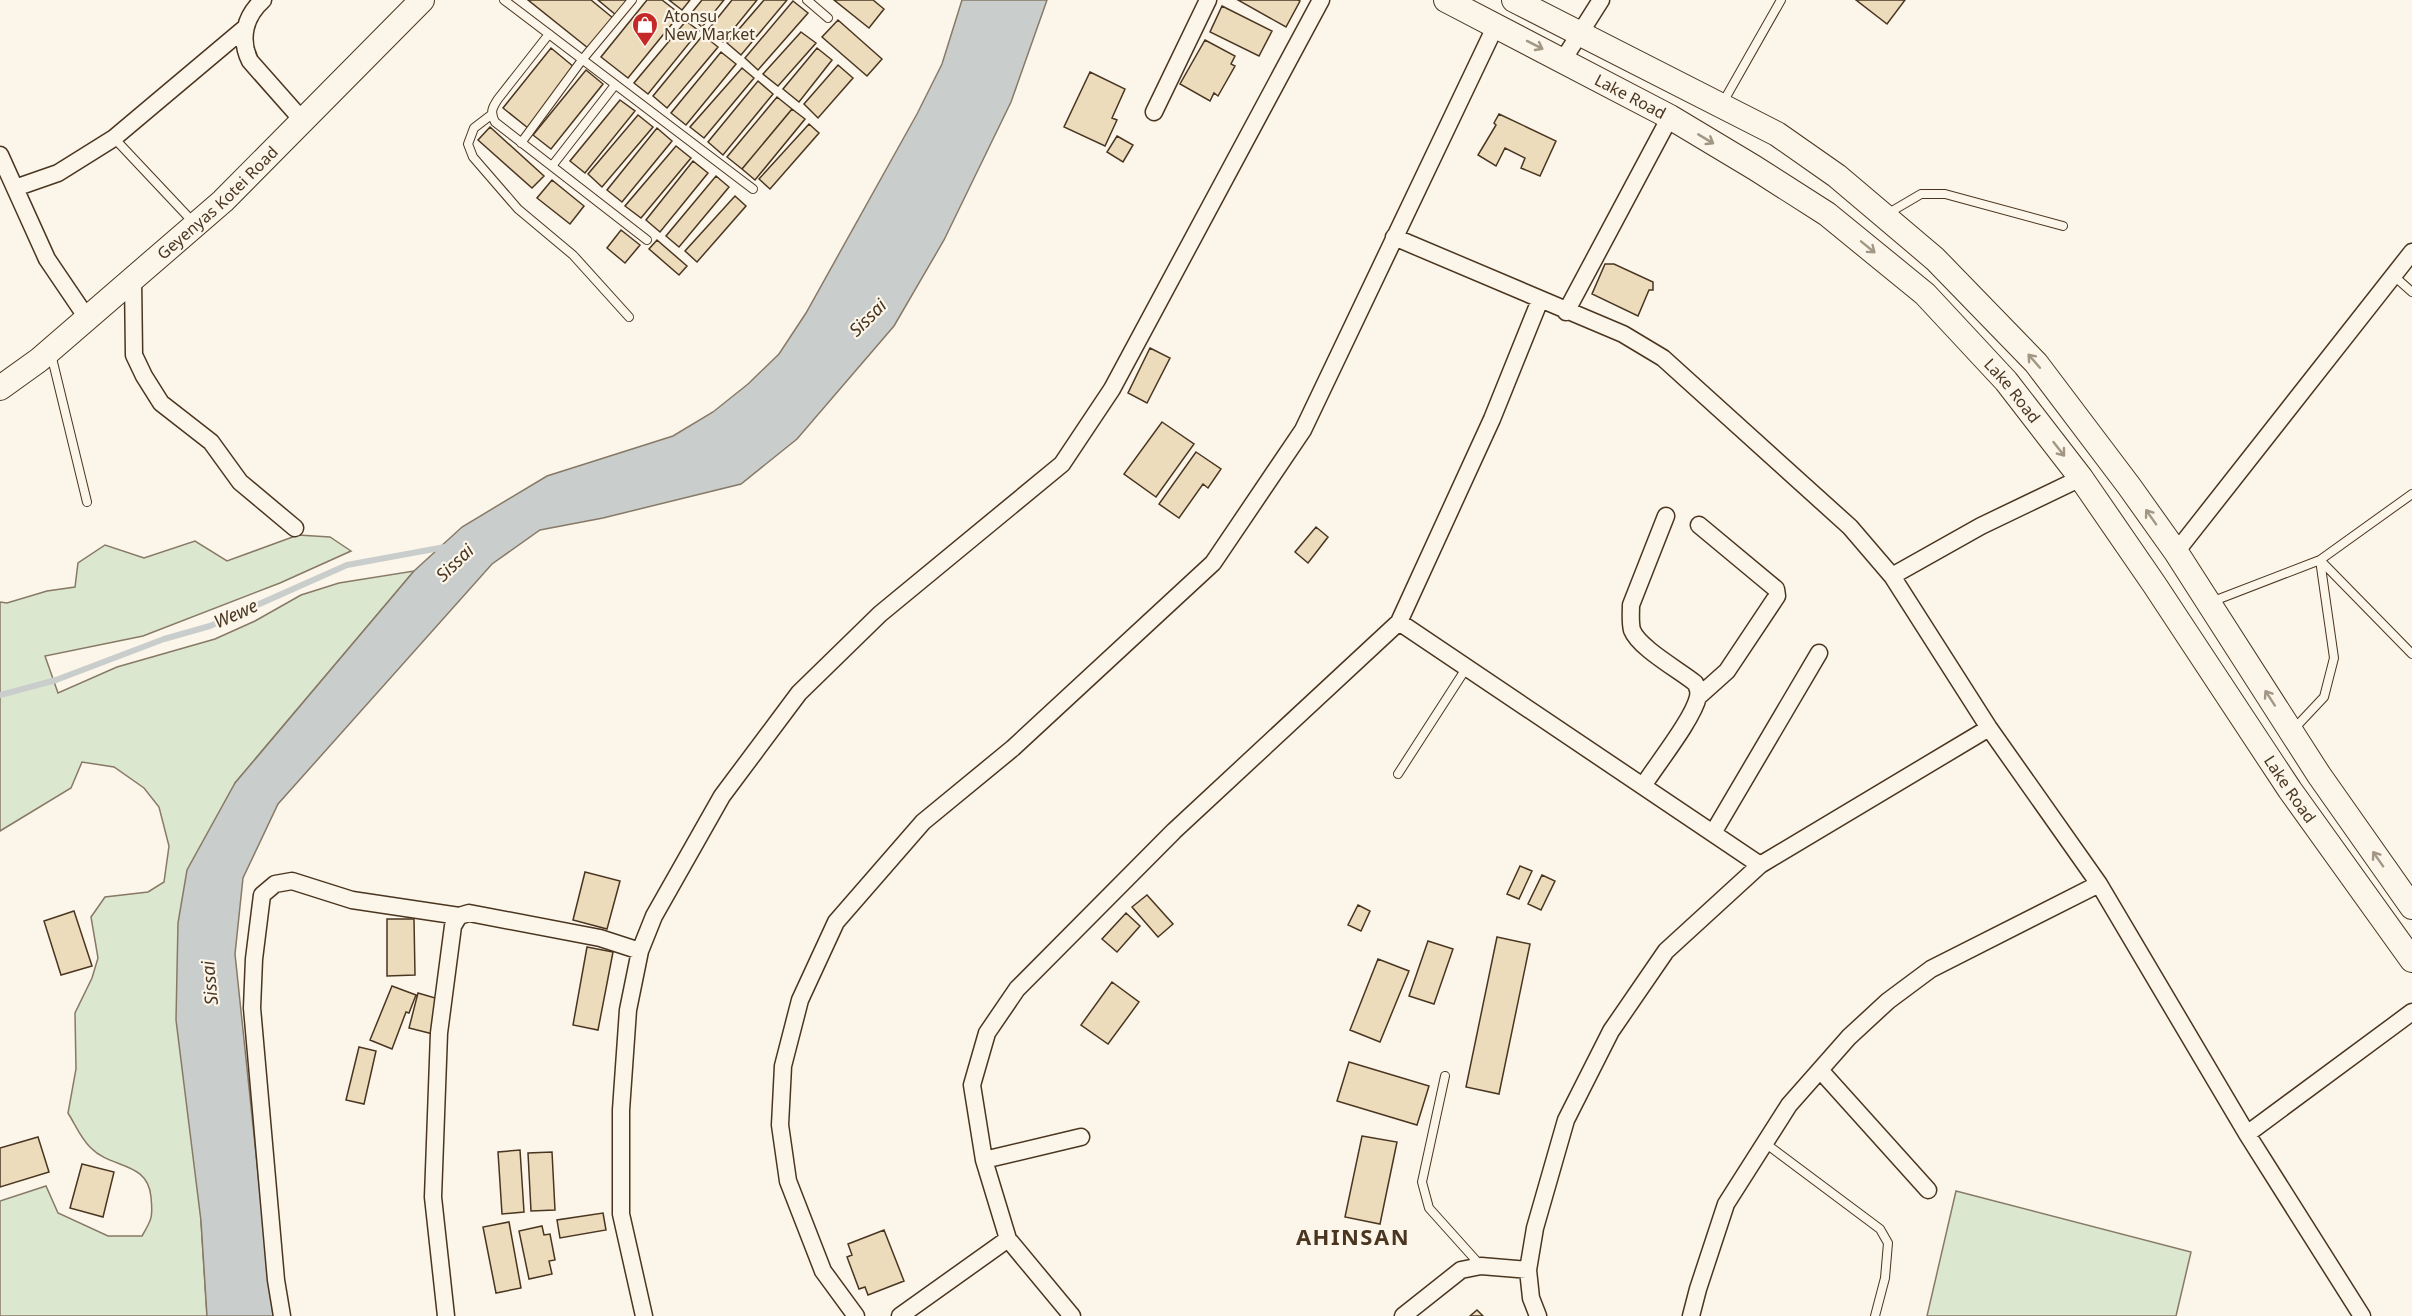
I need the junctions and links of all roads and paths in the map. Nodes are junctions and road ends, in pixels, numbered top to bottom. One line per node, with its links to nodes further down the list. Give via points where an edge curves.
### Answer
1 (263, 0): 14 (street, via 252,9)
2 (422, 0): 24 (main road, Geyenyas Kotei Road)
3 (504, 0): 15 (lane)
4 (632, 0): 17 (lane)
5 (807, 0): 12 (lane)
6 (1208, 0): 21 (street)
7 (1321, 0): 70 (street, via 1112,389 1062,464 880,614 799,693 722,796 654,916)
8 (1446, 0): 13 (main road, Lake Road)
9 (1514, 0): 16 (main road, Lake Road)
10 (1602, 0): 16 (street)
11 (1781, 0): 20 (lane)
12 (828, 18)
13 (1496, 25): 18 (main road, Lake Road, one-way to 18); 34 (street)
14 (246, 27): 24 (street, via 245,51 250,61); 25 (street)
15 (549, 34): 17 (lane); 22 (lane, via 498,99)
16 (1580, 34): 18 (street); 20 (main road, Lake Road)
17 (582, 60): 19 (lane); 26 (lane)
18 (1563, 60): 23 (main road, Lake Road)
19 (615, 85): 28 (lane); 30 (lane)
20 (1722, 104): 31 (main road, Lake Road, via 1777,134)
21 (1154, 112)
22 (491, 116): 26 (lane); 42 (lane, via 474,128 468,144 473,157 518,209 573,255)
23 (1670, 117): 41 (street); 46 (main road, Lake Road, one-way to 46, via 1827,214 1925,294 2006,381)
24 (303, 121): 32 (main road, Geyenyas Kotei Road)
25 (114, 138): 29 (street, via 58,173); 32 (lane)
26 (521, 142): 28 (lane)
27 (0, 155): 29 (street)
28 (552, 166): 35 (lane)
29 (15, 188): 43 (street, via 47,259)
30 (753, 189)
31 (1884, 215): 33 (lane, via 1921,194 1945,194); 52 (main road, Lake Road, one-way to 31, via 2036,363 1935,259)
32 (195, 224): 38 (main road, Geyenyas Kotei Road)
33 (2063, 226)
34 (1394, 237): 40 (street); 86 (street, via 1303,430 1214,563 1014,748 923,822 836,922 800,1000 783,1066 780,1125 788,1181 823,1271)
35 (647, 240)
36 (2412, 252): 37 (street)
37 (2394, 276): 39 (lane); 52 (street)
38 (133, 278): 43 (main road, Geyenyas Kotei Road); 51 (street, via 134,355 144,376 161,402 211,442 240,482)
39 (2412, 292)
40 (1540, 300): 41 (street); 56 (street, via 1492,419)
41 (1566, 312): 54 (street, via 1623,334 1663,358 1850,527)
42 (628, 317)
43 (87, 318): 44 (main road, Geyenyas Kotei Road)
44 (51, 350): 45 (main road, Geyenyas Kotei Road); 48 (lane)
45 (0, 388)
46 (2081, 478): 54 (street, via 1981,526); 71 (main road, Lake Road, via 2290,790)
47 (2412, 494): 53 (lane)
48 (87, 502)
49 (1666, 516): 60 (street, via 1631,605 1630,621 1633,632 1645,646 1695,683)
50 (1699, 525): 60 (street, via 1776,589 1777,596 1727,671)
51 (295, 528)
52 (2176, 552): 55 (main road, Lake Road)
53 (2320, 560): 55 (lane); 58 (lane); 62 (lane, via 2334,658 2324,697)
54 (1892, 576): 61 (street)
55 (2208, 603): 62 (main road, Lake Road, one-way to 55)
56 (1399, 622): 59 (street); 78 (street, via 1174,831 1017,989 987,1033 972,1085)
57 (1819, 653): 65 (street)
58 (2412, 654)
59 (1467, 667): 63 (lane); 64 (street)
60 (1698, 697): 64 (street, via 1690,716)
61 (1989, 728): 66 (street); 67 (street)
62 (2292, 732): 68 (main road, Lake Road, one-way to 62)
63 (1398, 774)
64 (1643, 786): 65 (street)
65 (1713, 833): 66 (street)
66 (1760, 865): 82 (street, via 1666,951 1611,1030 1566,1120 1535,1228)
67 (2099, 884): 73 (street, via 1931,969 1888,1001); 75 (street)
68 (2412, 907)
69 (459, 916): 70 (street, via 469,913 600,938); 83 (street, via 352,900 292,881 275,884 262,895 252,1008); 84 (street, via 453,926 439,1033 433,1197)
70 (640, 951): 85 (street, via 628,1010 621,1110 621,1214)
71 (2412, 960)
72 (2412, 1012): 75 (street)
73 (1820, 1070): 77 (street, via 1789,1105); 79 (street)
74 (1445, 1076): 81 (lane, via 1422,1182 1429,1208)
75 (2247, 1134): 93 (street)
76 (1081, 1137): 78 (street)
77 (1765, 1143): 91 (street, via 1726,1204); 92 (lane, via 1880,1229 1888,1243 1885,1278)
78 (984, 1160): 80 (street)
79 (1928, 1190)
80 (1008, 1239): 87 (street); 88 (street)
81 (1481, 1266): 82 (street); 89 (street, via 1461,1270)
82 (1528, 1270): 90 (street, via 1531,1298)
83 (282, 1316)
84 (446, 1316)
85 (644, 1316)
86 (856, 1316)
87 (900, 1316)
88 (1072, 1316)
89 (1403, 1316)
90 (1539, 1316)
91 (1691, 1316)
92 (1875, 1316)
93 (2362, 1316)

